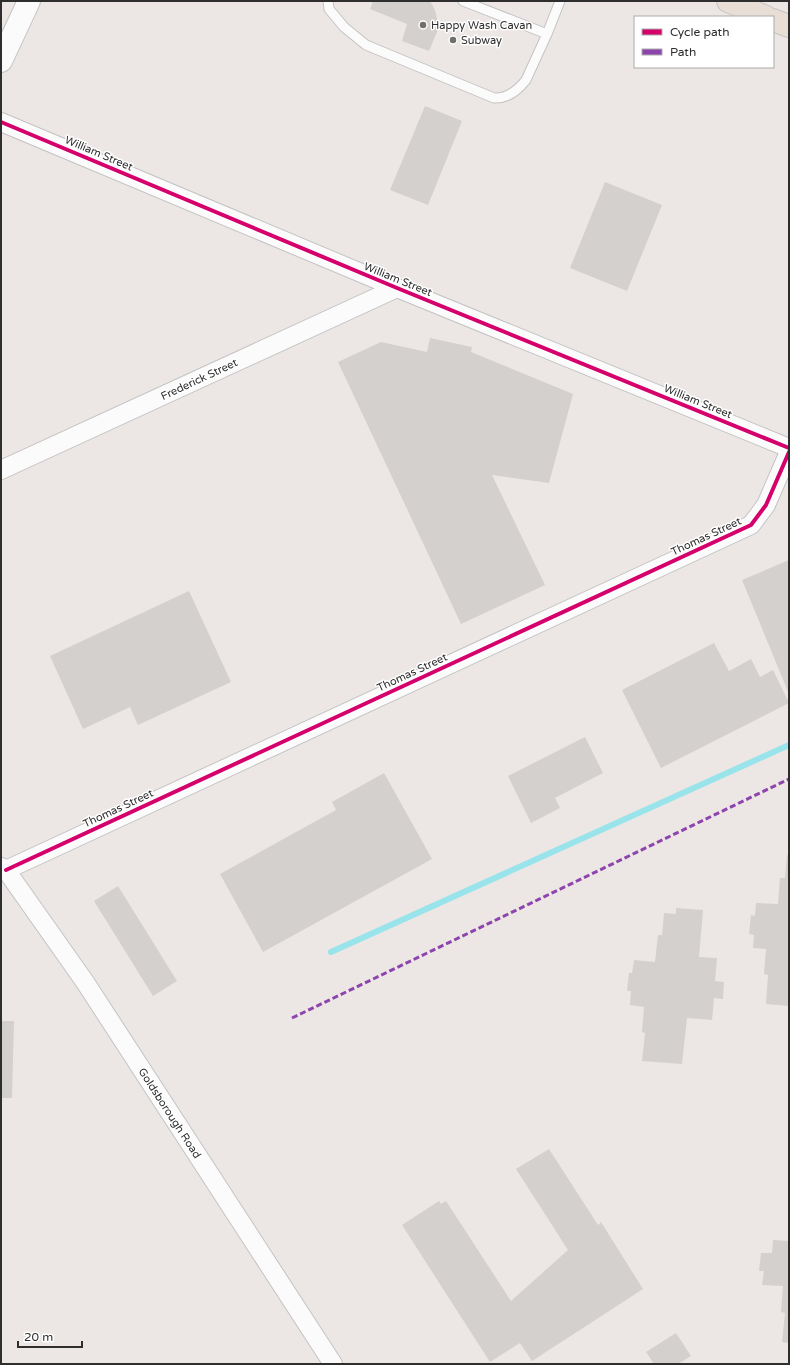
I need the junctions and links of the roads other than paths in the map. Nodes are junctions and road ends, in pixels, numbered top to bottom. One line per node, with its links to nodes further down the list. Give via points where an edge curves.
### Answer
1 (28, 1): 10 (street)
2 (328, 1): 9 (lane, via 329,9 344,27 366,45 494,98 510,95 526,80)
3 (463, 1): 9 (lane)
4 (560, 1): 9 (lane)
5 (728, 1): 6 (highway)
6 (764, 16)
7 (774, 20): 8 (highway)
8 (789, 26)
9 (547, 34)
10 (1, 61)
11 (1, 122): 12 (street, William Street)
12 (397, 288): 13 (street, William Street); 15 (street, Frederick Street)
13 (789, 448)
14 (789, 452): 16 (street, Thomas Street, via 766,505 751,525)
15 (1, 470)
16 (3, 869): 17 (street, Goldsborough Road, via 85,982)
17 (333, 1364)

